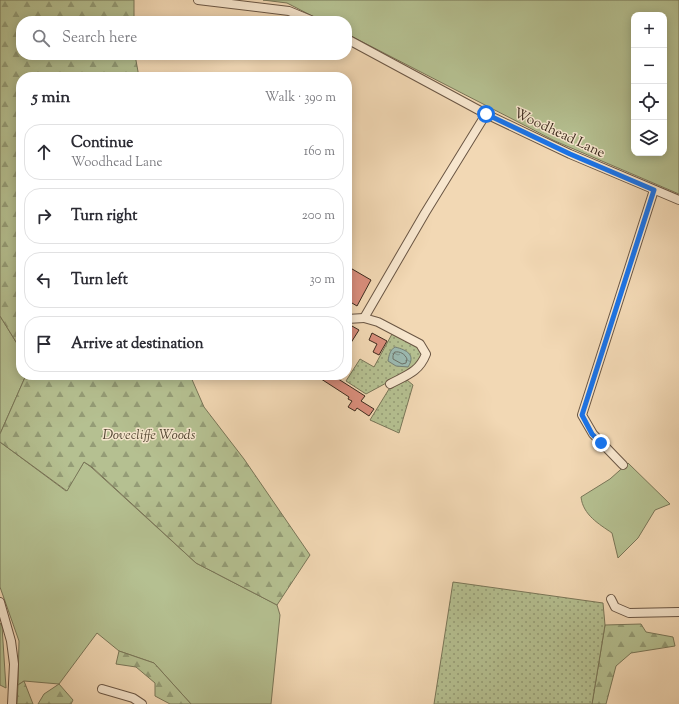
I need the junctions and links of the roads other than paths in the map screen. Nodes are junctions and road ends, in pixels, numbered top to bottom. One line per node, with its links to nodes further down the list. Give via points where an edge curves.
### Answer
1 (198, 0): 2 (street, via 289,11)
2 (301, 16)
3 (352, 42): 4 (street, Woodhead Lane)
4 (486, 114): 5 (street, Woodhead Lane); 7 (street)
5 (654, 190): 6 (street, Woodhead Lane); 10 (street, via 582,415 592,434)
6 (679, 200)
7 (364, 318): 8 (street); 9 (street, via 378,322 420,344 426,354 422,364 412,373)
8 (352, 319)
9 (390, 384)
10 (623, 466)
11 (611, 599): 13 (street, via 615,607 629,613)
12 (0, 602): 15 (street, via 11,641 14,664)
13 (679, 612)
14 (102, 689): 16 (street, via 132,698)
15 (12, 704)
16 (142, 704)

